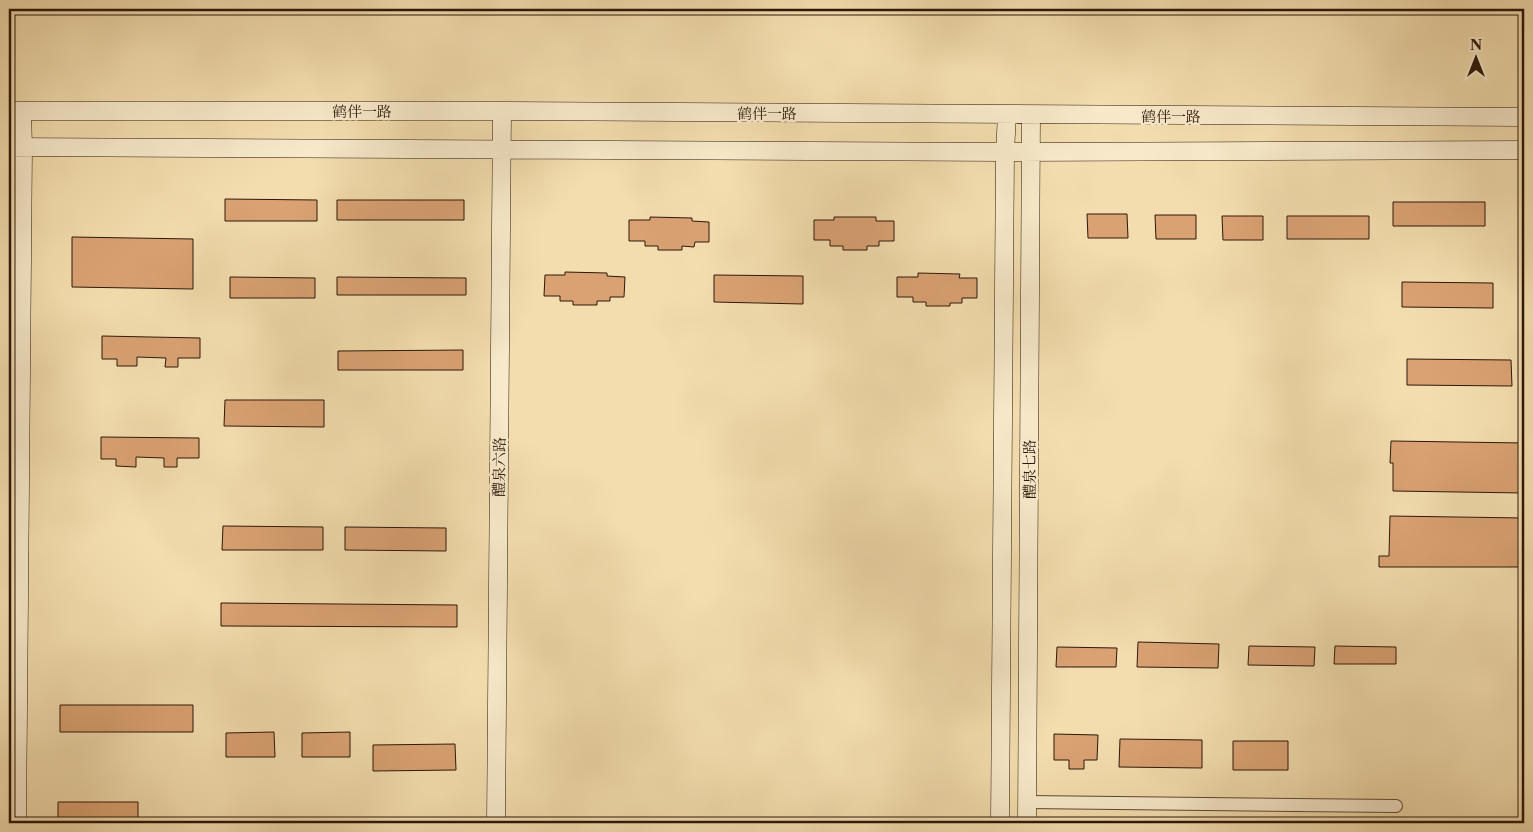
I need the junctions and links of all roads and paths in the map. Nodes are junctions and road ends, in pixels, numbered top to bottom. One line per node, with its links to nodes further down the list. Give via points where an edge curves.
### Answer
1 (15, 111): 2 (main road, 鹤伴一路); 6 (main road)
2 (502, 111): 3 (main road, 鹤伴一路); 7 (main road, 醴泉六路)
3 (1007, 115): 4 (main road, 鹤伴一路); 9 (main road)
4 (1031, 115): 5 (main road, 鹤伴一路); 10 (main road, 醴泉七路)
5 (1524, 117)
6 (16, 147): 7 (main road); 13 (main road)
7 (502, 150): 9 (main road); 14 (main road, 醴泉六路)
8 (1524, 150): 10 (main road)
9 (1005, 152): 10 (main road); 15 (main road)
10 (1031, 152): 11 (main road, 醴泉七路)
11 (1027, 802): 12 (street); 16 (main road, 醴泉七路)
12 (1396, 806)
13 (17, 823)
14 (496, 823)
15 (1000, 823)
16 (1027, 823)

